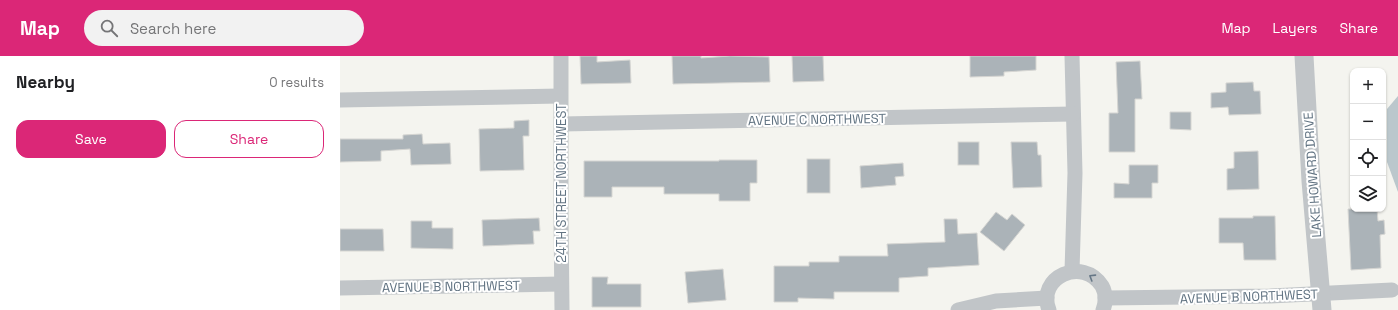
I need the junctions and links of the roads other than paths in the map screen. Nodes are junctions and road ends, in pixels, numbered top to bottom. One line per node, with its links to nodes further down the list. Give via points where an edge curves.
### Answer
1 (561, 56): 4 (street, 24TH STREET NORTHWEST)
2 (1072, 56): 6 (street)
3 (1304, 56): 12 (street, LAKE HOWARD DRIVE)
4 (560, 96): 5 (street); 7 (street, 24TH STREET NORTHWEST)
5 (340, 100)
6 (1073, 114): 7 (street, AVENUE C NORTHWEST); 8 (street, via 1075,173)
7 (562, 124): 9 (street, 24TH STREET NORTHWEST)
8 (1072, 271): 13 (street, via 1054,280 1049,289); 14 (street, one-way to 8, via 1103,289 1098,280 1090,274)
9 (561, 284): 10 (street, AVENUE B NORTHWEST); 15 (street, 24TH STREET NORTHWEST)
10 (340, 288)
11 (1392, 290): 12 (street, AVENUE B NORTHWEST)
12 (1322, 302): 14 (street, AVENUE B NORTHWEST, via 1166,298)
13 (1048, 304): 16 (street, via 996,301)
14 (1104, 304)
15 (562, 310)
16 (958, 310)

